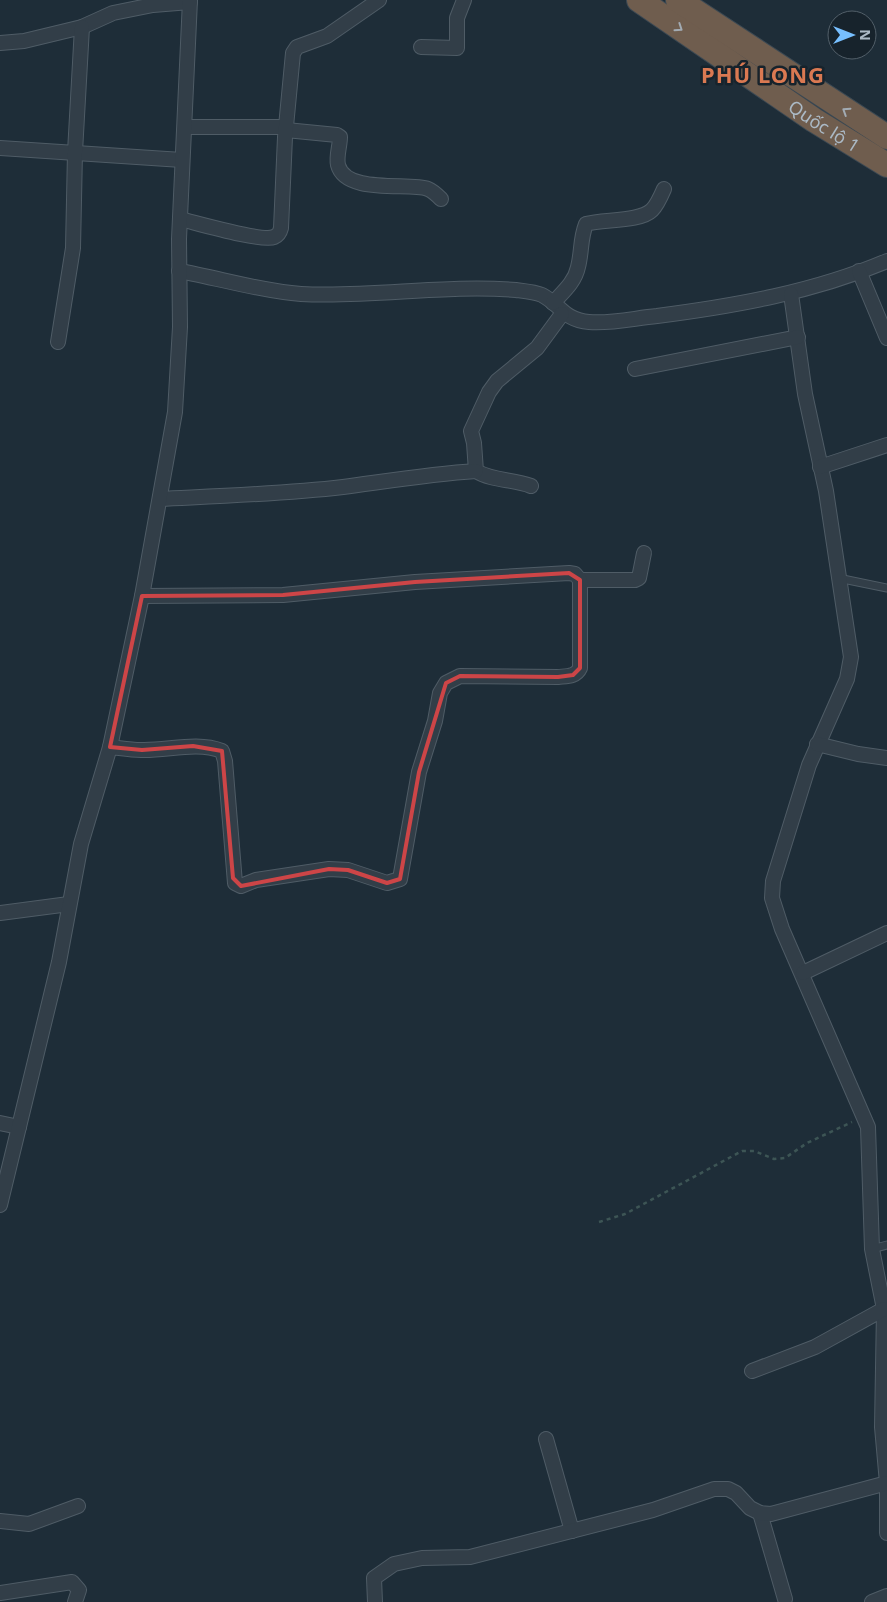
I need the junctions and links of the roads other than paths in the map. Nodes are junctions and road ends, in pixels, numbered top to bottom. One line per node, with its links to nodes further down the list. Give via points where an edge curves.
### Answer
1 (379, 0): 10 (street, via 327,36 297,47 291,60)
2 (464, 0): 8 (street, via 457,18 456,48)
3 (639, 0): 15 (highway, Quốc lộ 1, one-way to 15, via 814,120)
4 (678, 0): 11 (highway, Quốc lộ 1, one-way to 4)
5 (190, 1): 6 (street, via 113,13); 9 (street)
6 (82, 26): 7 (street, via 24,41); 13 (street)
7 (0, 43)
8 (421, 47)
9 (186, 128): 10 (street); 14 (street)
10 (286, 129): 17 (street, via 340,137 338,168 347,176 374,186 427,188); 18 (street, via 279,234 266,238)
11 (887, 137)
12 (0, 148): 13 (street)
13 (75, 152): 14 (street); 26 (street, via 73,248)
14 (182, 160): 18 (street)
15 (887, 165)
16 (664, 189): 23 (street, via 652,210 642,216 586,224 578,266)
17 (441, 199)
18 (180, 220): 20 (street)
19 (887, 261): 21 (street)
20 (179, 271): 23 (street, via 301,294 515,290 540,294); 32 (street, via 178,386)
21 (859, 271): 22 (street); 25 (street)
22 (791, 294): 23 (street, via 691,311 597,322 577,320); 24 (street)
23 (558, 308): 30 (street, via 537,348 489,392 473,427)
24 (798, 337): 27 (street); 29 (street, via 805,394)
25 (887, 338)
26 (58, 342)
27 (634, 369)
28 (887, 445): 29 (street)
29 (820, 467): 34 (street)
30 (476, 471): 31 (street); 32 (street, via 334,488)
31 (531, 486)
32 (160, 499): 37 (street)
33 (644, 553): 35 (street, via 639,578)
34 (838, 577): 36 (lane); 38 (street, via 851,648 850,668)
35 (580, 580): 37 (street, via 575,574 561,573 415,582 283,595); 39 (street, via 582,634 578,672 558,677 460,676 446,683 440,693 419,772 400,879 395,882 387,883 348,870 329,869 256,880 241,886 235,883 222,751 193,746 142,750)
36 (887, 588)
37 (142, 596): 39 (street)
38 (817, 744): 40 (street); 44 (street, via 772,889 775,911)
39 (110, 748): 41 (street, via 81,844)
40 (887, 758)
41 (69, 904): 42 (street); 46 (street)
42 (0, 913)
43 (887, 933): 44 (street)
44 (802, 973): 49 (street, via 868,1127)
45 (0, 1123): 46 (street)
46 (19, 1127): 47 (street)
47 (0, 1205)
48 (887, 1245): 49 (lane)
49 (872, 1249): 50 (street)
50 (884, 1309): 51 (street, via 816,1347); 52 (street)
51 (752, 1371)
52 (884, 1426): 54 (street)
53 (546, 1438): 58 (street)
54 (887, 1484): 56 (street, via 771,1514); 59 (street)
55 (78, 1506): 57 (street, via 29,1524)
56 (760, 1513): 58 (street, via 750,1508 736,1493 714,1489 653,1510); 62 (street)
57 (0, 1521)
58 (572, 1531): 64 (street, via 470,1557 422,1558 394,1564 374,1578)
59 (887, 1533)
60 (0, 1593): 63 (street, via 72,1582 79,1590)
61 (887, 1596): 65 (street)
62 (786, 1599)
63 (76, 1602)
64 (375, 1602)
65 (872, 1602)

